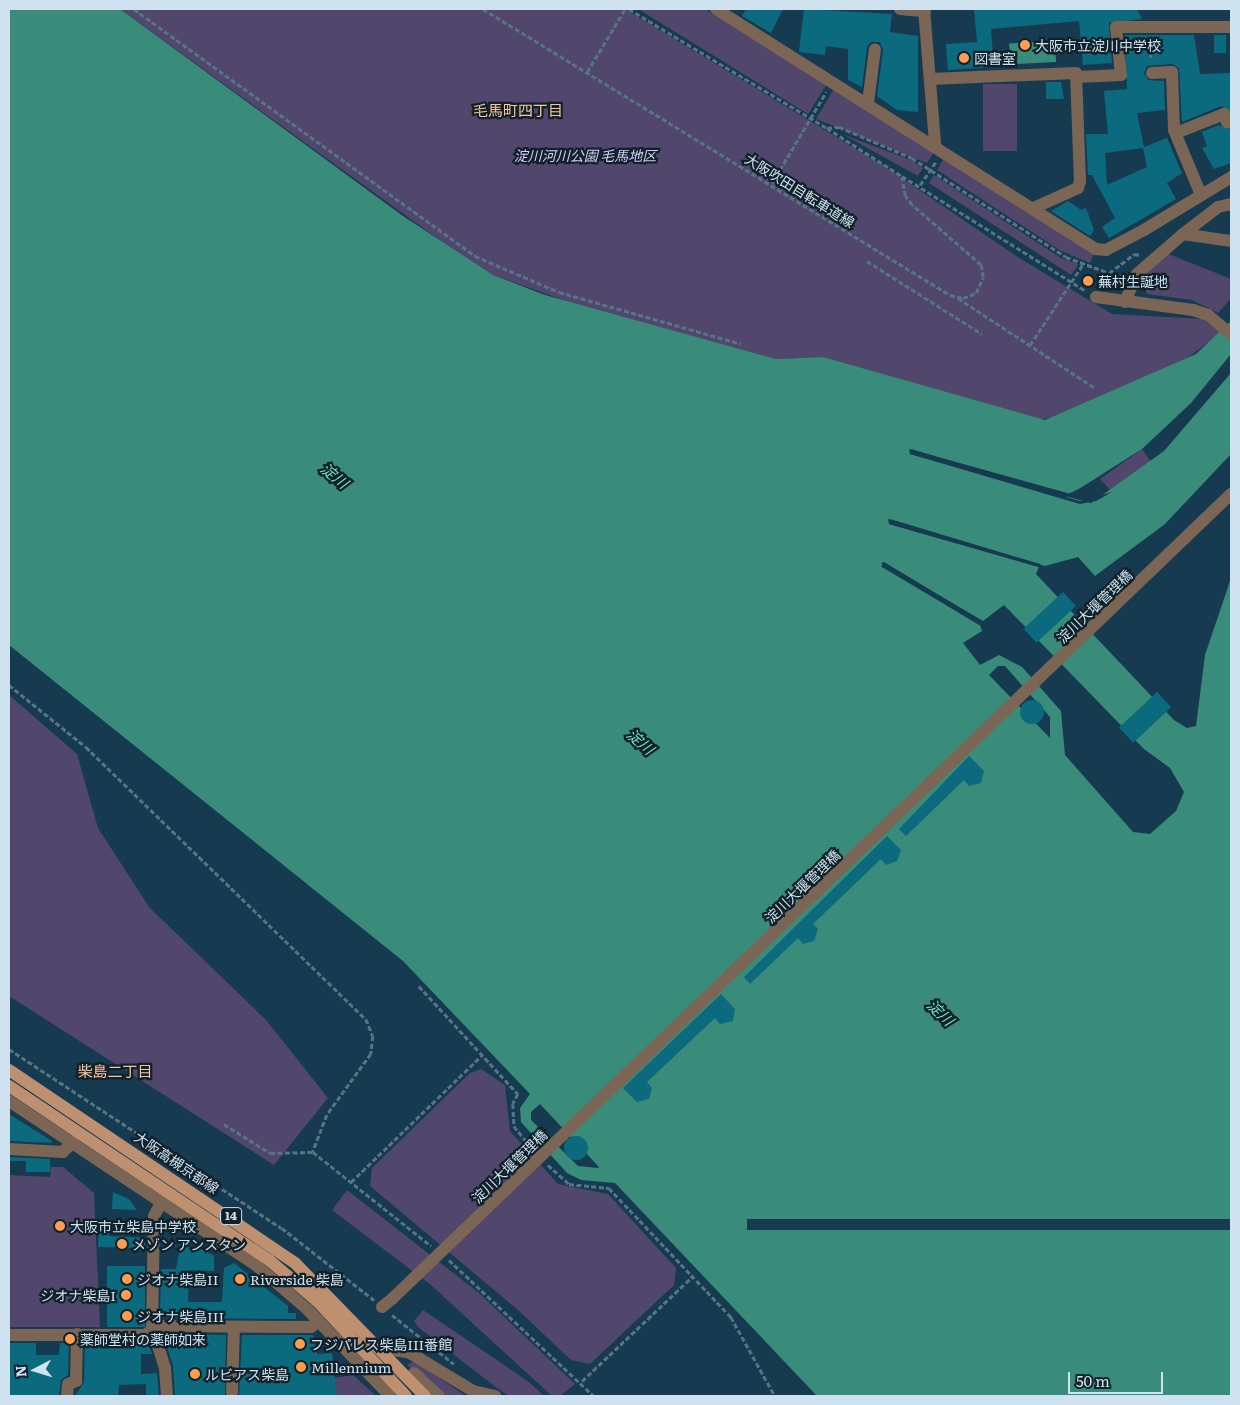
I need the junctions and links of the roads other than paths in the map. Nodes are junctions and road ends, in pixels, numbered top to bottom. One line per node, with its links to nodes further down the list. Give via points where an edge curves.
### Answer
1 (716, 9): 9 (street)
2 (900, 9): 3 (street)
3 (924, 10): 8 (street)
4 (1231, 27): 7 (street, via 1116,27 1121,74)
5 (875, 49): 9 (street)
6 (1152, 73): 11 (street, via 1172,72)
7 (1077, 77): 8 (street, via 1076,73); 16 (street, via 1078,188)
8 (930, 79): 12 (street)
9 (868, 103): 12 (street)
10 (1231, 120): 11 (street, via 1227,122 1224,114)
11 (1176, 133): 14 (street)
12 (939, 147): 16 (street)
13 (1231, 177): 14 (street)
14 (1201, 195): 16 (street, via 1102,251)
15 (1231, 204): 17 (street, via 1218,207)
16 (1034, 208)
17 (1182, 234): 18 (street); 20 (street, via 1137,274)
18 (1231, 241)
19 (1096, 296): 20 (street)
20 (1125, 302): 21 (street, via 1208,315)
21 (1231, 334)
22 (1231, 494): 29 (street, 淀川大堰管理橋, bridge)
23 (9, 1070): 35 (main road, 大阪高槻京都線 / 14, via 275,1248 331,1296)
24 (9, 1086): 41 (main road, 大阪高槻京都線 / 14, via 269,1260 317,1301)
25 (9, 1101): 26 (street)
26 (73, 1142): 27 (street, via 63,1152); 28 (street)
27 (9, 1149)
28 (162, 1201): 30 (street, via 256,1266); 32 (street, via 154,1216)
29 (387, 1303)
30 (319, 1321): 31 (street, via 312,1327); 40 (street)
31 (234, 1327): 32 (street, via 157,1326); 37 (street)
32 (153, 1330): 33 (street, via 145,1335); 39 (street, via 163,1361)
33 (77, 1334): 34 (street); 38 (street, via 76,1381 68,1384)
34 (9, 1335)
35 (380, 1348): 42 (main road, 大阪高槻京都線 / 14); 44 (street, via 410,1353 473,1391)
36 (414, 1373): 43 (street)
37 (232, 1393)
38 (67, 1396)
39 (167, 1396)
40 (390, 1396)
41 (406, 1396)
42 (425, 1396)
43 (439, 1396)
44 (495, 1396)

